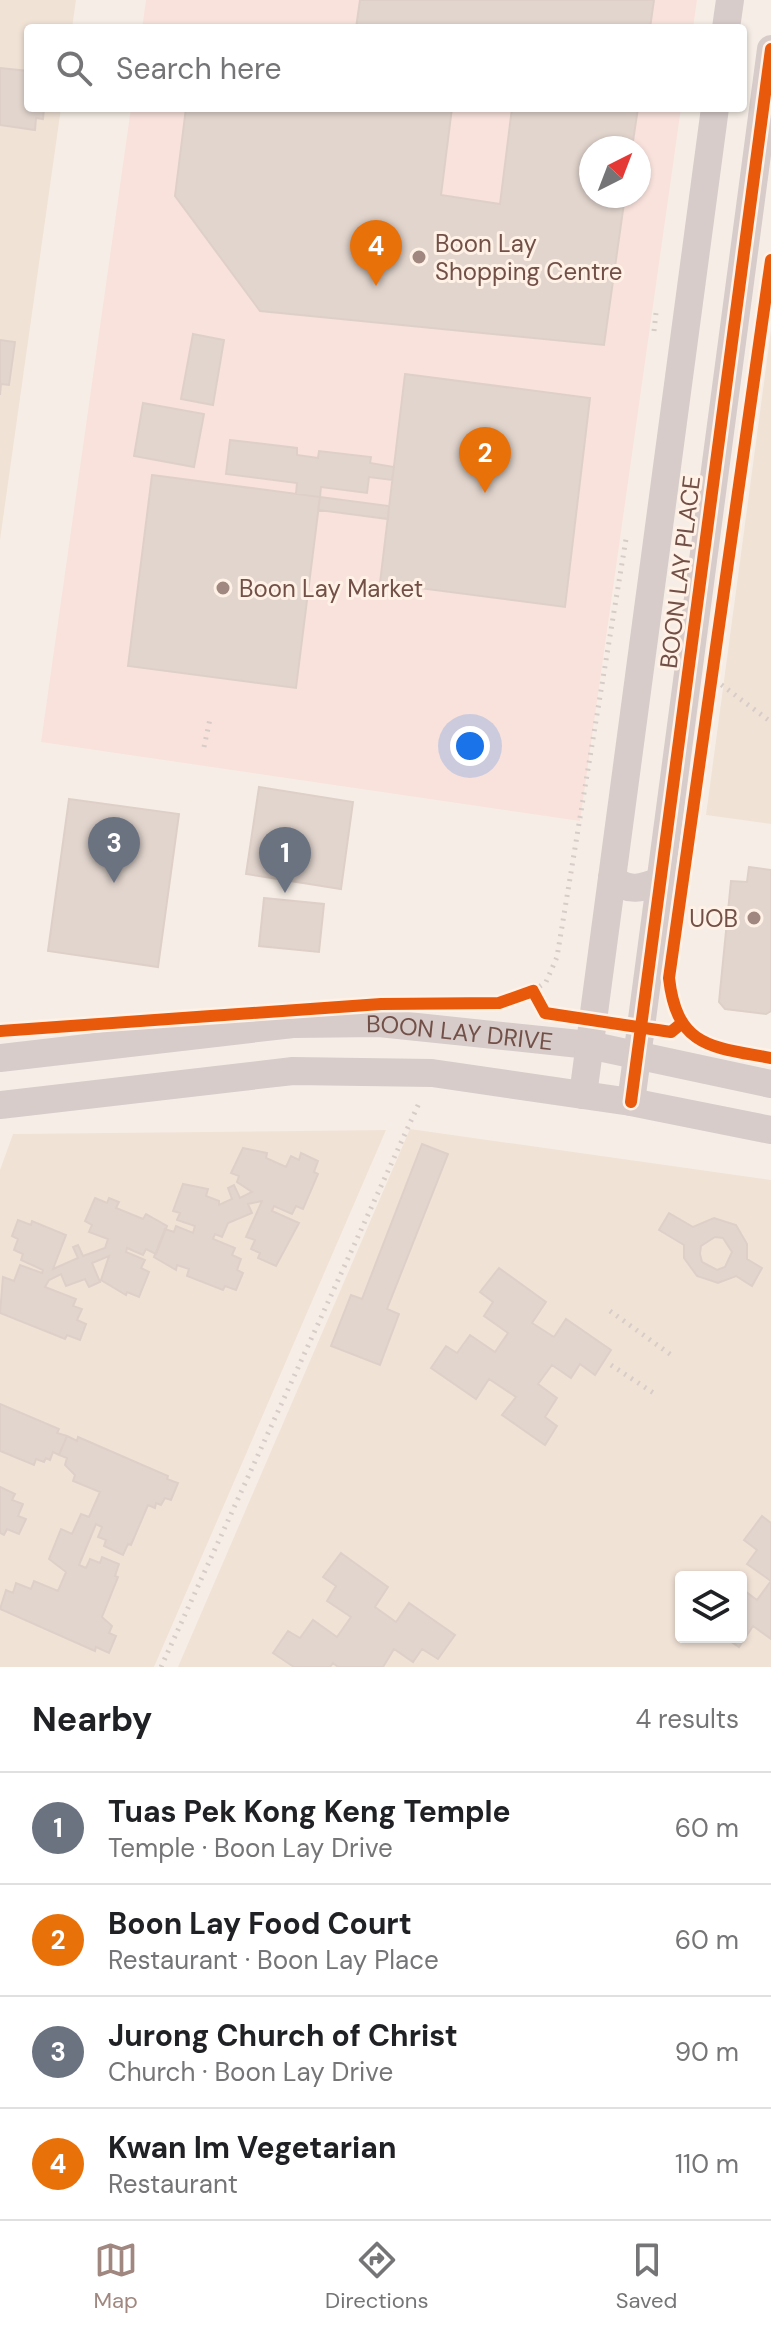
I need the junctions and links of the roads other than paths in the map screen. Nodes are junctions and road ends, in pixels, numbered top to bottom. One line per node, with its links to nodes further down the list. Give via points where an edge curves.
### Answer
1 (730, 0): 2 (street)
2 (727, 24)
3 (771, 49): 5 (street, BOON LAY PLACE)
4 (714, 116): 5 (street, via 752,125); 6 (street, BOON LAY PLACE)
5 (759, 134): 7 (street, BOON LAY PLACE)
6 (612, 878): 7 (street, via 627,888); 8 (street, BOON LAY PLACE)
7 (661, 881): 10 (street, BOON LAY PLACE)
8 (589, 1045): 9 (street, BOON LAY DRIVE, via 379,1023 293,1024); 10 (street, BOON LAY DRIVE); 14 (street, BOON LAY PLACE)
9 (115, 1047): 11 (street, BOON LAY DRIVE); 13 (street, via 132,1065)
10 (640, 1055): 12 (street, BOON LAY DRIVE); 15 (street, BOON LAY PLACE)
11 (0, 1058)
12 (771, 1084)
13 (127, 1091): 14 (street, BOON LAY DRIVE, via 293,1071 432,1073); 16 (street, BOON LAY DRIVE)
14 (583, 1095): 15 (street, BOON LAY DRIVE)
15 (631, 1102): 17 (street, BOON LAY DRIVE)
16 (0, 1105)
17 (771, 1130)

